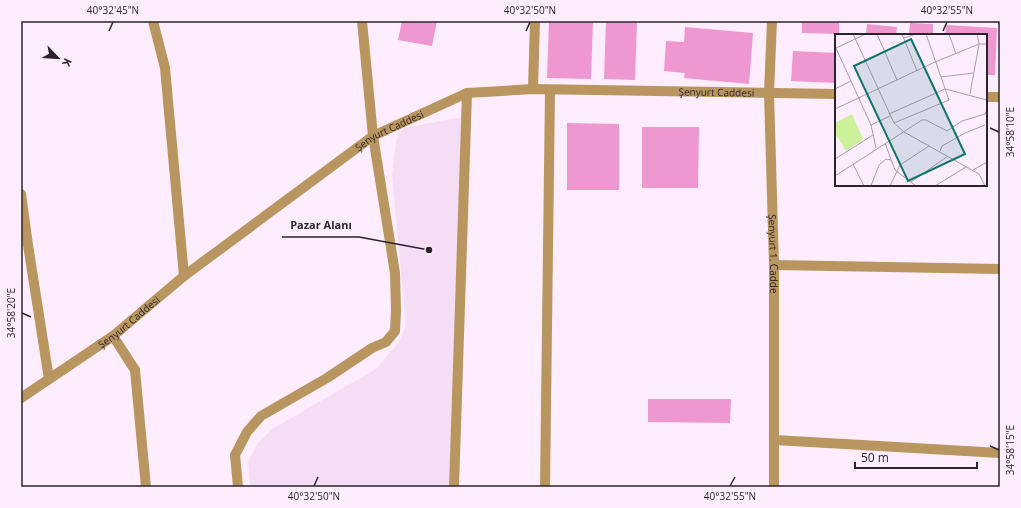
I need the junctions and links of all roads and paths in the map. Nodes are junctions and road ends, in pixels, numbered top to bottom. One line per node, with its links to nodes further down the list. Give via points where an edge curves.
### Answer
1 (153, 21): 16 (street, via 164,68)
2 (362, 21): 12 (street)
3 (534, 21): 5 (street)
4 (772, 21): 8 (street, Şenyurt 1. Cadde)
5 (533, 89): 6 (street, Şenyurt Caddesi); 7 (street, Şenyurt Caddesi)
6 (550, 90): 8 (street, Şenyurt Caddesi); 25 (street)
7 (467, 93): 12 (street, Şenyurt Caddesi); 24 (street)
8 (769, 93): 9 (street, Şenyurt Caddesi); 14 (street, Şenyurt 1. Cadde)
9 (835, 94)
10 (987, 97): 11 (street)
11 (1000, 97)
12 (373, 136): 16 (street, Şenyurt Caddesi); 23 (street, via 395,274 395,331 386,342 372,348 262,416 247,432 235,455)
13 (21, 194): 18 (street)
14 (774, 265): 15 (street); 20 (street, Şenyurt 1. Cadde)
15 (1000, 269)
16 (184, 276): 17 (street, Şenyurt Caddesi)
17 (113, 336): 18 (street, Şenyurt Caddesi); 22 (street, via 136,370)
18 (48, 379): 19 (street, Şenyurt Caddesi)
19 (21, 398)
20 (775, 440): 21 (street); 26 (street, Şenyurt 1. Cadde)
21 (1000, 453)
22 (146, 487)
23 (238, 487)
24 (454, 487)
25 (545, 487)
26 (774, 487)

